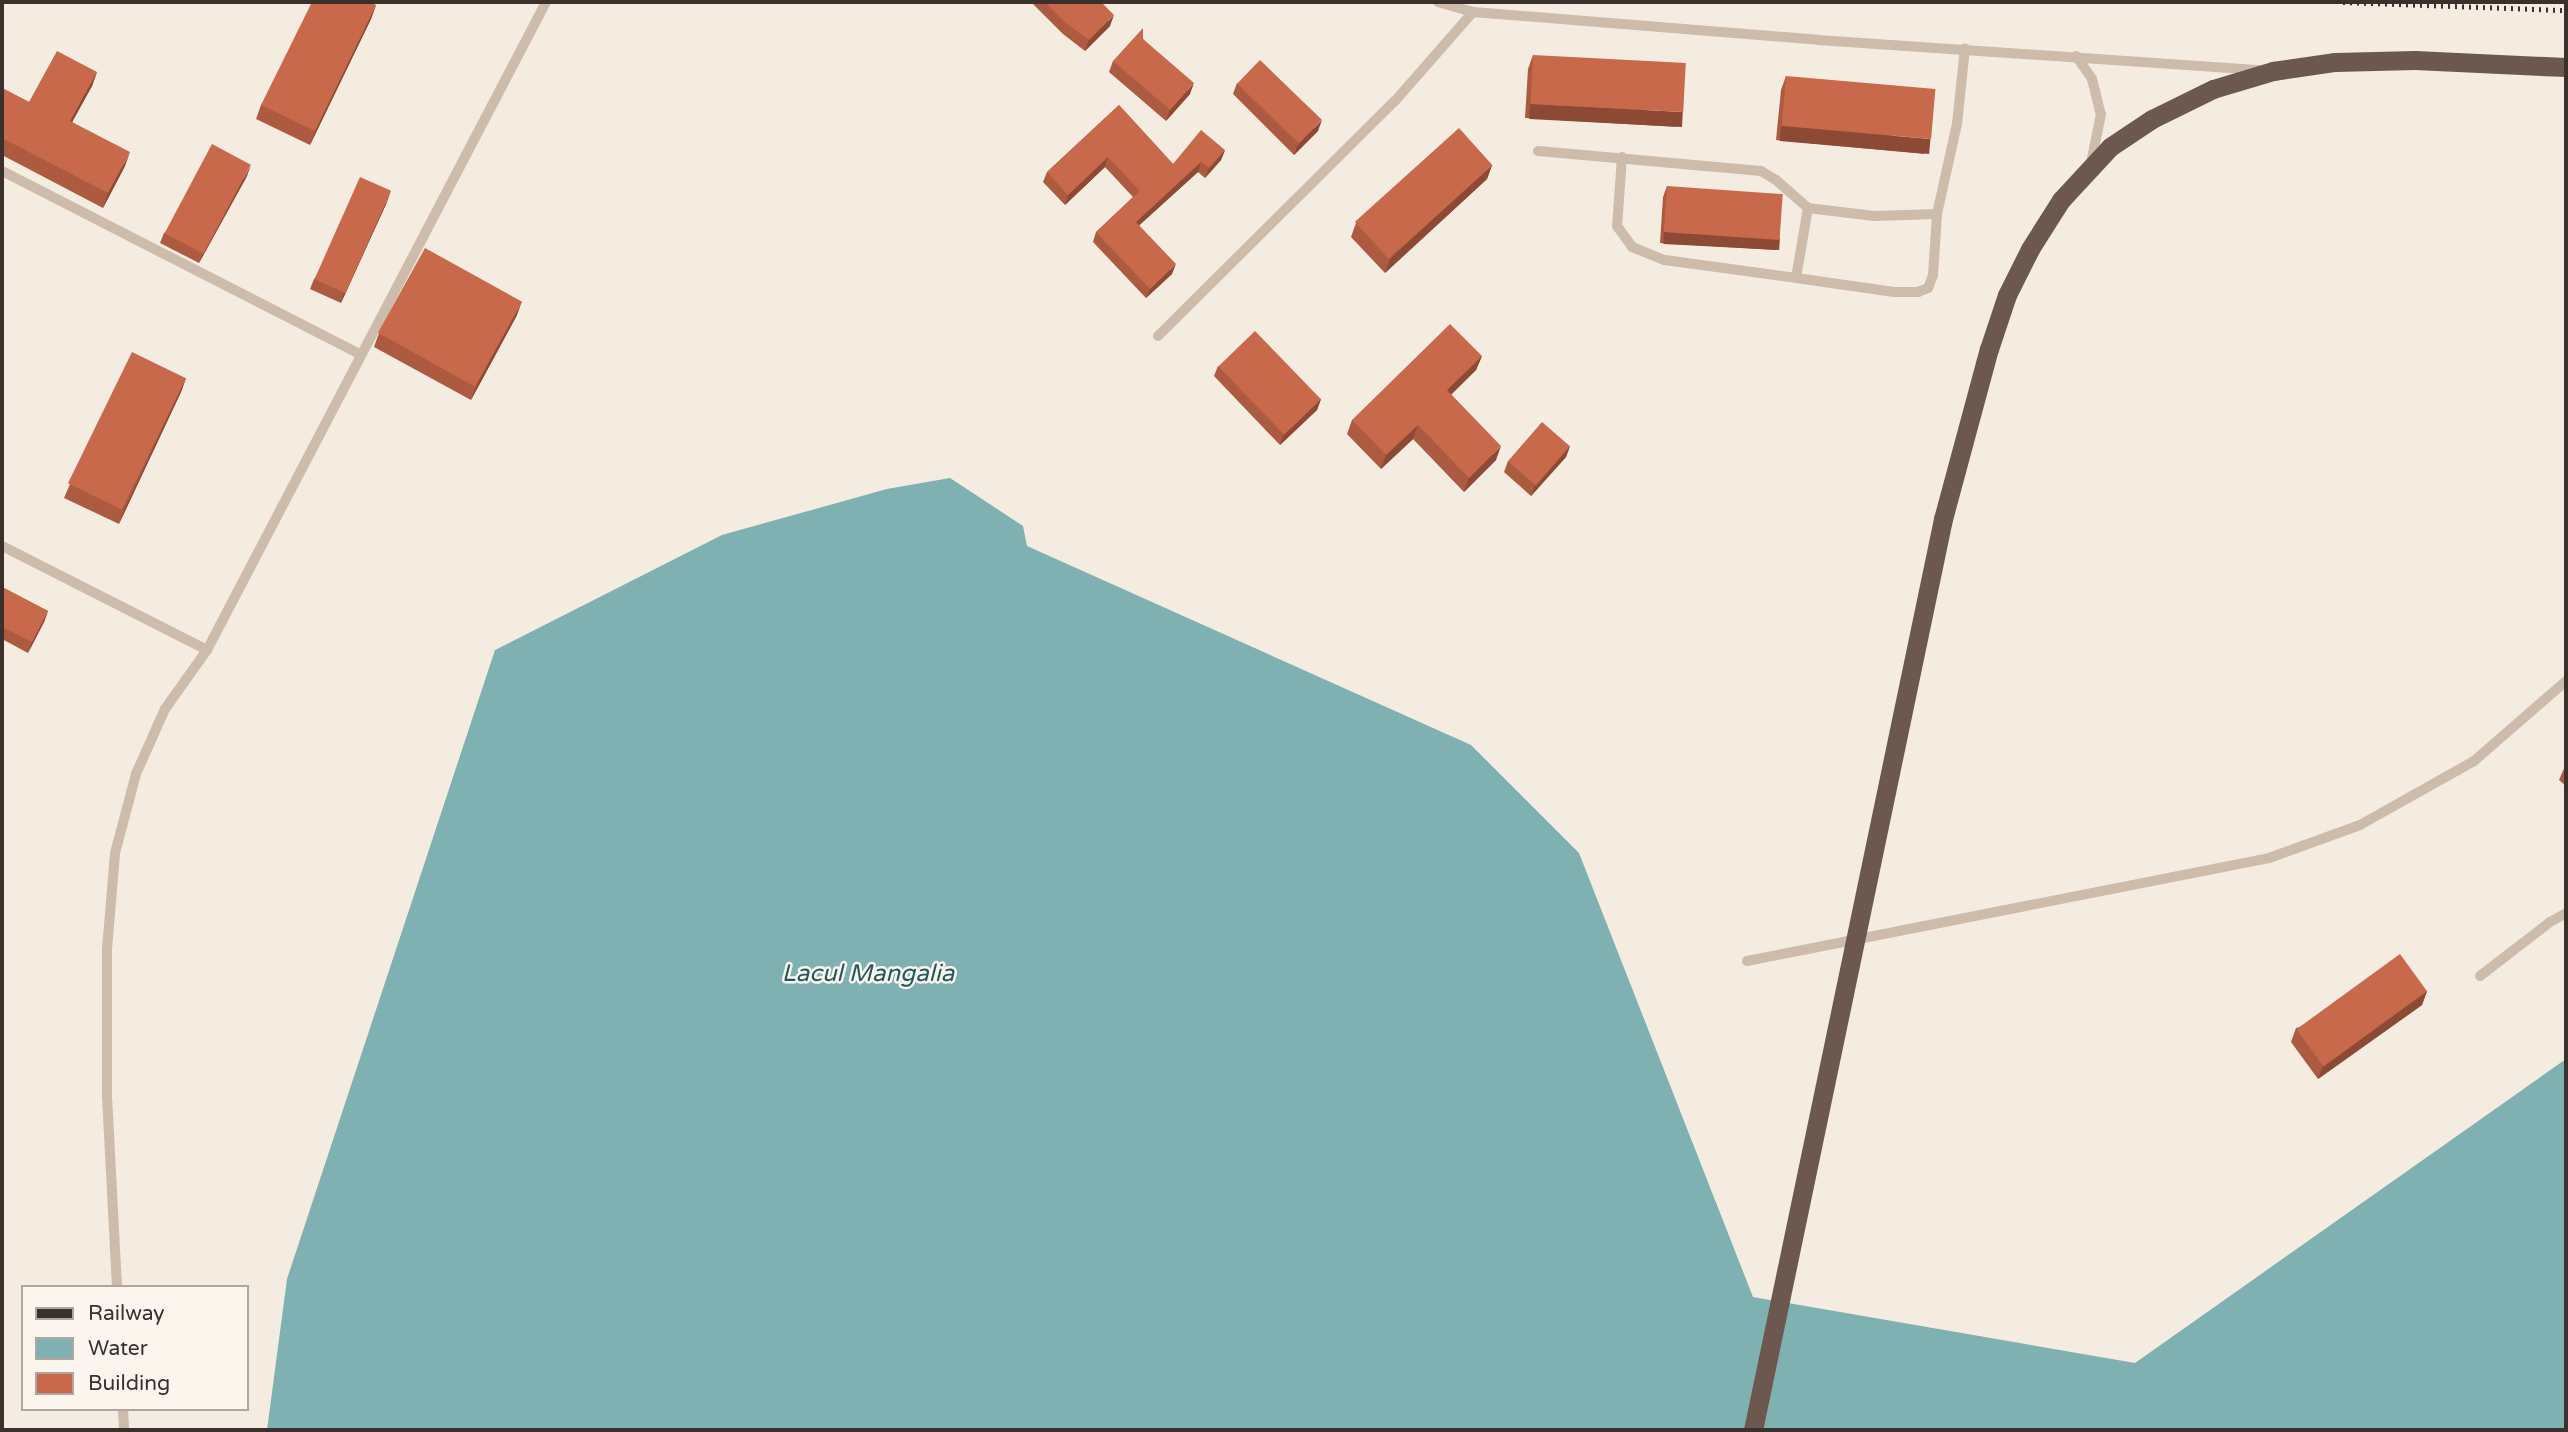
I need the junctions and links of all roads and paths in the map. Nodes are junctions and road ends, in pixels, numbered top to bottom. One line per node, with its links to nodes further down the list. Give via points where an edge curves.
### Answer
1 (546, 2): 16 (lane)
2 (1438, 2): 3 (lane)
3 (1473, 12): 4 (lane); 15 (lane, via 1395,101)
4 (1965, 48): 5 (lane); 13 (lane, via 1956,124)
5 (2076, 56): 7 (lane); 10 (lane, via 2092,79 2101,114)
6 (2566, 67): 7 (highway, via 2415,60 2335,62)
7 (2273, 71): 10 (highway, via 2213,89 2152,119)
8 (1538, 150): 9 (lane)
9 (1622, 157): 12 (lane, via 1761,171); 14 (lane, via 1617,226 1632,247 1665,260)
10 (2090, 166): 26 (highway, via 2030,249 2007,295 1943,519)
11 (2, 171): 16 (lane)
12 (1808, 208): 13 (lane, via 1874,216); 14 (lane)
13 (1937, 214): 14 (lane, via 1928,288 1894,292)
14 (1796, 278)
15 (1158, 336)
16 (360, 354): 18 (lane)
17 (2, 546): 18 (lane)
18 (207, 650): 23 (lane, via 165,709 136,774 115,853 107,949 107,1093)
19 (2566, 681): 21 (lane, via 2474,761 2360,825 2269,858)
20 (2566, 913): 22 (lane)
21 (1747, 961)
22 (2480, 976)
23 (117, 1285)
24 (123, 1411): 25 (lane)
25 (124, 1430)
26 (1753, 1430)

